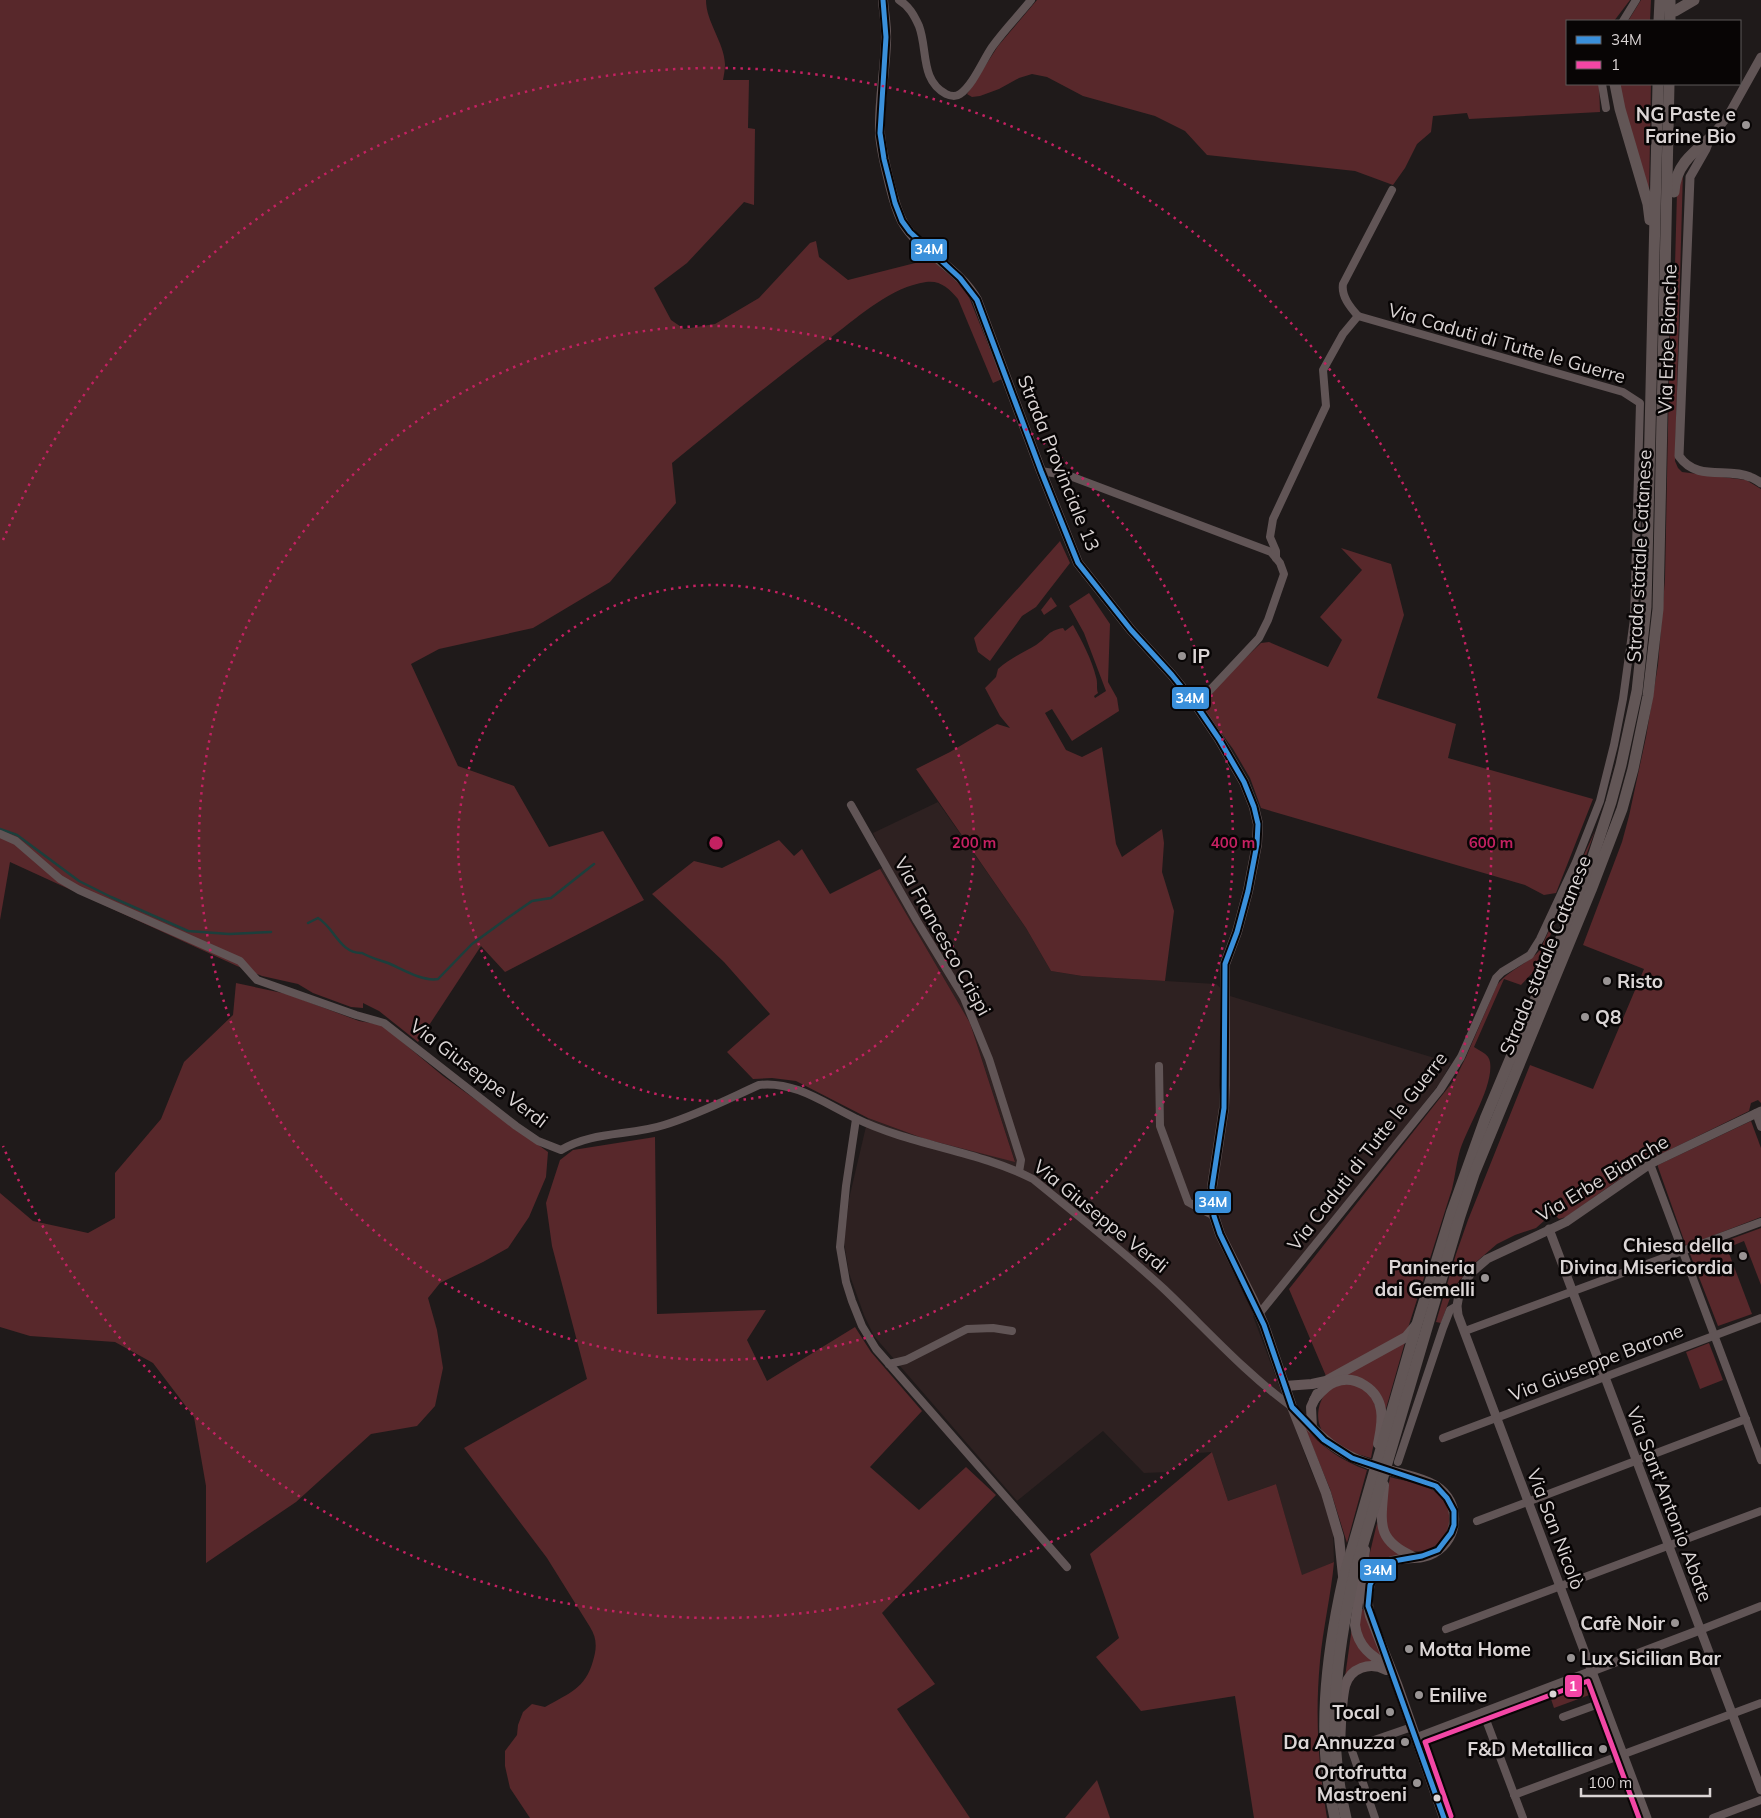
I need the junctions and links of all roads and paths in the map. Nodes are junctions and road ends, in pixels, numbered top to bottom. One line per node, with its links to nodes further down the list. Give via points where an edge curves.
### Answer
1 (883, 0): 22 (main road, Strada Provinciale 13, via 886,40 880,135 896,208 912,233 958,274 974,294)
2 (899, 0): 3 (street, via 908,6 919,27 931,81 950,96 959,95 966,88 993,46)
3 (1032, 0)
4 (1636, 0): 9 (street)
5 (1660, 0): 10 (main road)
6 (1670, 0): 8 (main road)
7 (1694, 0): 8 (main road)
8 (1672, 16)
9 (1624, 20)
10 (1659, 20)
11 (1761, 57): 17 (street, Via Erbe Bianche, via 1728,116)
12 (1602, 85): 16 (street)
13 (1615, 85): 20 (main road, via 1648,204)
14 (1658, 85): 20 (main road, Strada statale Catanese)
15 (1669, 85): 19 (main road, Strada statale Catanese)
16 (1606, 108)
17 (1710, 138): 19 (main road, via 1680,168 1674,180 1673,198); 23 (street, Via Erbe Bianche, via 1688,186 1679,456 1692,468 1749,476)
18 (1392, 190): 21 (street, via 1343,284 1346,298)
19 (1666, 218): 60 (main road, Strada statale Catanese, via 1658,609 1648,696 1633,769 1591,890 1474,1174)
20 (1655, 278): 42 (main road, Strada statale Catanese, via 1646,608 1630,727 1611,802 1585,881 1485,1119)
21 (1358, 316): 24 (street, via 1343,334 1323,370 1326,406 1273,519 1270,537); 40 (street, Via Caduti di Tutte le Guerre, via 1623,392 1640,403 1634,620 1624,699 1600,801 1540,939 1530,955 1496,978 1460,1057 1440,1090)
22 (1040, 471): 24 (street, via 1070,476 1271,552); 25 (main road, Strada Provinciale 13, via 1078,563)
23 (1761, 483)
24 (1276, 558): 25 (street, via 1284,574 1259,638)
25 (1196, 705): 34 (main road, Strada Provinciale 13, via 1244,782 1258,824 1248,891 1225,964 1224,1108 1212,1187)
26 (851, 805): 33 (street, Via Francesco Crispi, via 964,998 995,1078 1021,1160)
27 (0, 834): 30 (street, Via Giuseppe Verdi, via 16,840 60,879 79,890 240,961 257,980 384,1023 516,1126 538,1141 560,1150 594,1137 663,1126 759,1085 772,1083 811,1095)
28 (1159, 1066): 34 (street, via 1160,1126 1188,1202)
29 (1758, 1112): 31 (street); 32 (street, Via Erbe Bianche)
30 (856, 1119): 33 (street, Via Giuseppe Verdi, via 910,1140); 46 (street, via 846,1186 841,1262 862,1326)
31 (1761, 1127)
32 (1650, 1164): 36 (street, Via Erbe Bianche, via 1566,1222); 37 (street)
33 (1019, 1172): 50 (street, Via Giuseppe Verdi, via 1033,1179 1107,1238)
34 (1214, 1216): 40 (main road, Strada Provinciale 13)
35 (1761, 1222): 37 (street)
36 (1550, 1229): 38 (street, Via Sant'Antonio Abate); 39 (street, Via Erbe Bianche, via 1487,1259 1464,1282)
37 (1683, 1252): 38 (street); 45 (street)
38 (1572, 1291): 44 (street); 47 (street, Via Sant'Antonio Abate)
39 (1457, 1306): 44 (street, Via San Nicolò); 59 (street, via 1450,1310)
40 (1259, 1314): 49 (main road, Strada Provinciale 13)
41 (1761, 1318): 45 (street, Via Giuseppe Barone)
42 (1417, 1324): 48 (main road, via 1406,1337); 60 (main road, Strada statale Catanese)
43 (1012, 1330): 46 (street, via 967,1329 906,1360)
44 (1464, 1331): 53 (street, Via San Nicolò)
45 (1714, 1335): 47 (street, Via Giuseppe Barone); 54 (street)
46 (888, 1364): 67 (street)
47 (1605, 1376): 53 (street, Via Giuseppe Barone); 57 (street, Via Sant'Antonio Abate)
48 (1326, 1381): 49 (main road); 51 (main road)
49 (1285, 1386): 50 (street); 52 (main road, Strada Provinciale 13)
50 (1269, 1390): 52 (street, Via Giuseppe Verdi)
51 (1314, 1400): 55 (main road); 60 (main road, via 1327,1386 1342,1380 1358,1382 1371,1390 1382,1411)
52 (1292, 1408): 55 (main road); 68 (main road, Strada Provinciale 13, via 1326,1493 1339,1537)
53 (1497, 1417): 56 (street, Via Giuseppe Barone); 61 (street, Via San Nicolò)
54 (1746, 1419): 57 (street); 58 (street)
55 (1312, 1428): 60 (main road, via 1337,1450)
56 (1442, 1438)
57 (1637, 1460): 61 (street); 65 (street, Via Sant'Antonio Abate)
58 (1761, 1460)
59 (1398, 1462)
60 (1380, 1468): 64 (main road, Strada statale Catanese); 66 (main road, via 1382,1529 1396,1548); 66 (main road, via 1436,1486 1451,1502 1455,1513 1450,1538 1433,1554); 68 (main road, Strada statale Catanese)
61 (1528, 1501): 63 (street); 69 (street, Via San Nicolò)
62 (1761, 1511): 65 (street)
63 (1477, 1521)
64 (1367, 1535): 73 (main road, via 1356,1635 1365,1650); 83 (main road, Strada statale Catanese, via 1352,1584 1337,1665)
65 (1669, 1545): 69 (street); 72 (street, Via Sant'Antonio Abate)
66 (1415, 1558): 73 (main road, via 1389,1562 1374,1576 1369,1586 1368,1606)
67 (1068, 1567)
68 (1343, 1580): 87 (main road, Strada statale Catanese, via 1329,1652 1326,1694 1327,1766)
69 (1560, 1586): 71 (street); 74 (street, Via San Nicolò)
70 (1761, 1606): 72 (street)
71 (1446, 1629)
72 (1700, 1630): 74 (street); 78 (street, Via Sant'Antonio Abate)
73 (1386, 1667): 80 (main road, via 1394,1677); 83 (main road, via 1360,1668 1350,1676 1345,1686)
74 (1592, 1671): 75 (street, Via San Nicolò); 77 (street)
75 (1604, 1702): 79 (street); 82 (street, Via San Nicolò)
76 (1761, 1703): 78 (street)
77 (1483, 1712): 81 (street); 85 (street)
78 (1732, 1714): 82 (street); 84 (street, Via Sant'Antonio Abate)
79 (1563, 1717)
80 (1412, 1727): 81 (main road); 89 (street, via 1351,1748)
81 (1416, 1738): 90 (main road)
82 (1623, 1754): 85 (street); 92 (street, Via San Nicolò)
83 (1337, 1766): 88 (main road, Strada statale Catanese)
84 (1761, 1790)
85 (1514, 1795): 91 (street)
86 (1761, 1800): 93 (street)
87 (1335, 1818)
88 (1346, 1818)
89 (1375, 1818)
90 (1444, 1818)
91 (1523, 1818)
92 (1647, 1818)
93 (1714, 1818)

